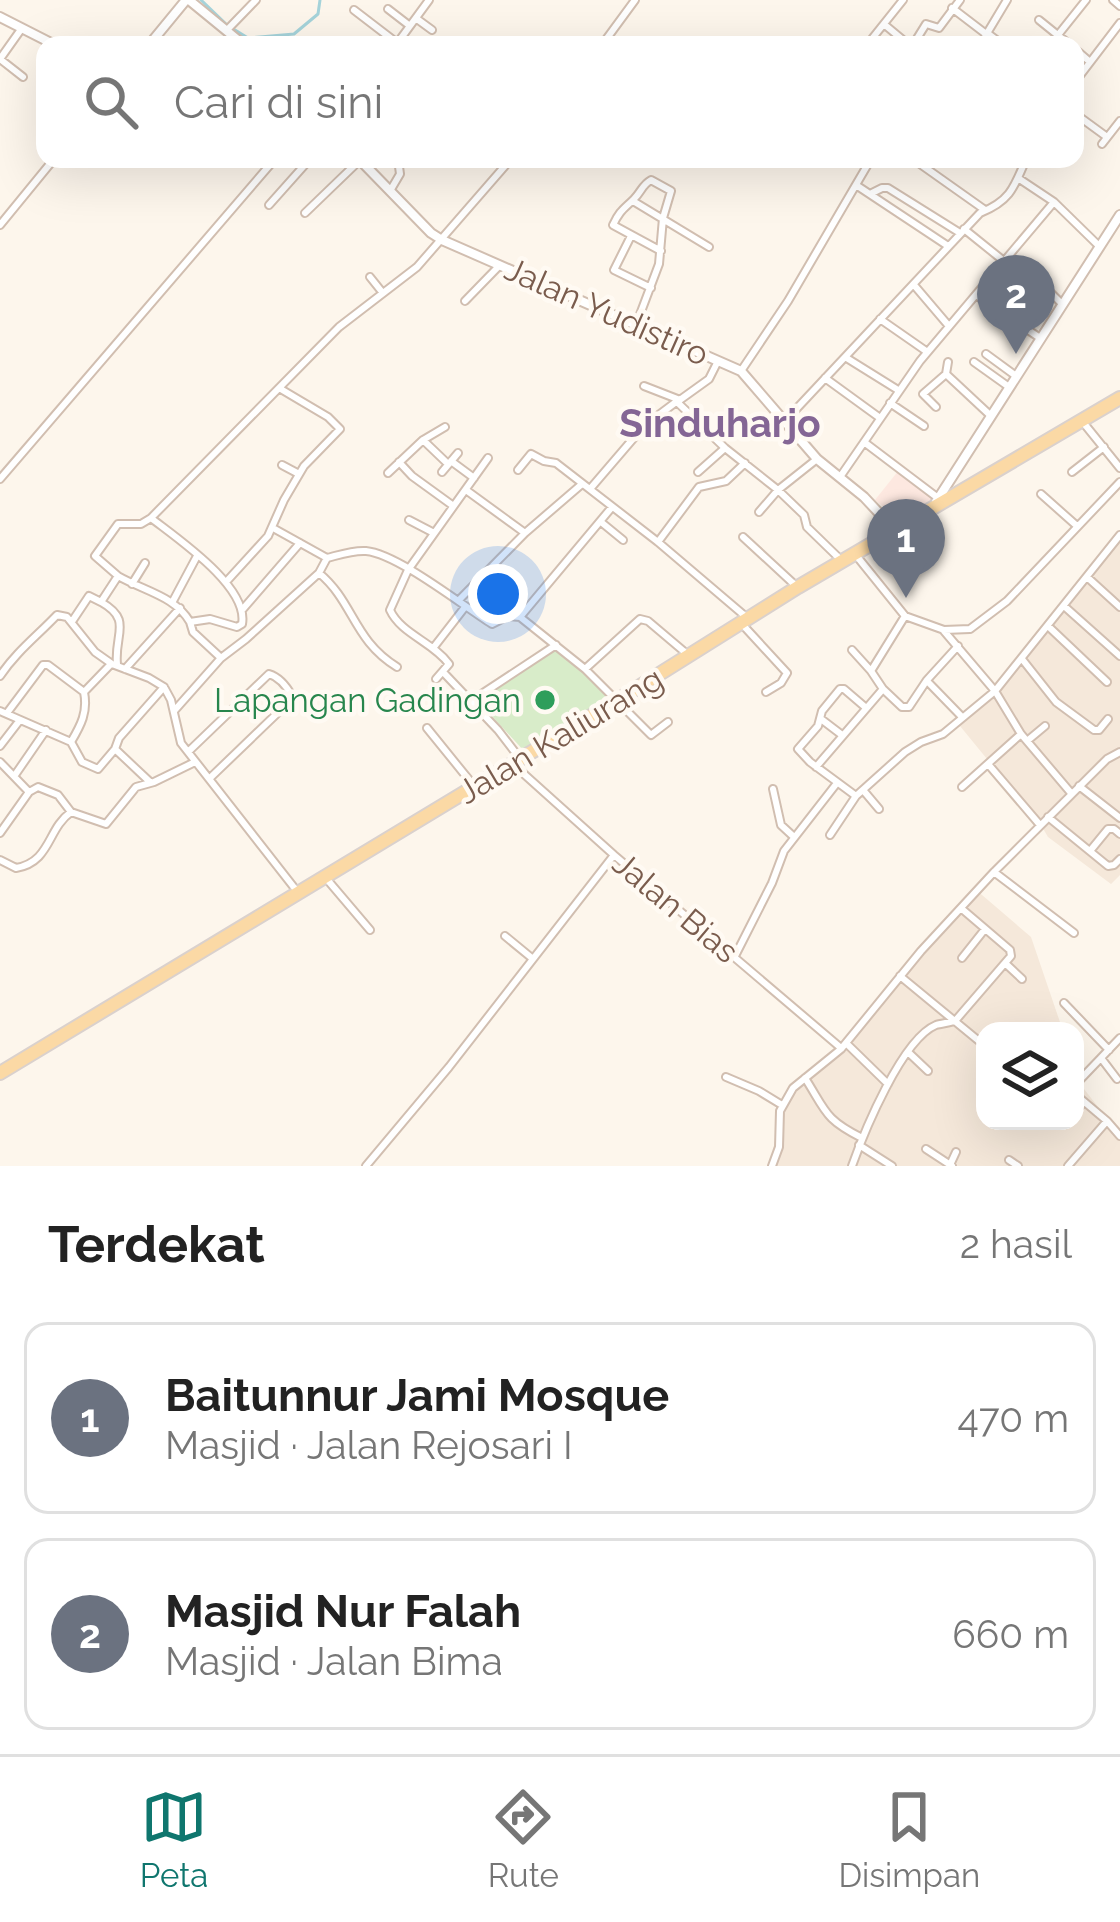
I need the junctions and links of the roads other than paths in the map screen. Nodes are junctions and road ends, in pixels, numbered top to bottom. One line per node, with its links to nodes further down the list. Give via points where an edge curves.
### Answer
1 (188, 0): 18 (street); 22 (street)
2 (256, 0): 18 (street)
3 (428, 0): 12 (street)
4 (634, 0): 26 (street)
5 (903, 0): 16 (street)
6 (1086, 0): 33 (street)
7 (1002, 2): 20 (street)
8 (954, 3): 20 (street); 29 (street, via 939,28 926,25)
9 (388, 9): 15 (street)
10 (354, 10): 24 (street)
11 (0, 17): 17 (street)
12 (417, 19): 15 (street); 19 (street)
13 (1039, 20): 32 (street)
14 (1120, 23): 36 (street)
15 (410, 26): 25 (street)
16 (885, 26): 27 (street); 28 (street)
17 (22, 28): 21 (street); 35 (street)
18 (226, 30): 23 (street)
19 (432, 30)
20 (986, 33): 30 (street); 31 (street)
21 (38, 36)
22 (157, 36)
23 (233, 36)
24 (387, 36)
25 (403, 36)
26 (608, 36)
27 (876, 36)
28 (899, 36)
29 (918, 36)
30 (984, 36)
31 (990, 36)
32 (1054, 36)
33 (1058, 36)
34 (1084, 57): 36 (street)
35 (0, 59): 38 (street)
36 (1090, 62): 37 (street)
37 (1084, 70)
38 (23, 76)
39 (1084, 121): 40 (street, via 1104,140)
40 (1120, 121)
41 (47, 168): 62 (street)
42 (267, 168): 127 (street)
43 (302, 168): 57 (street)
44 (352, 168): 59 (street)
45 (368, 168): 53 (street, Jalan Yudistiro)
46 (399, 168): 53 (street)
47 (503, 168): 65 (street)
48 (866, 168): 52 (street)
49 (927, 168): 58 (street)
50 (1022, 168): 51 (street)
51 (1018, 178): 56 (street); 58 (street, via 1003,202)
52 (856, 185): 54 (street); 89 (street)
53 (390, 190): 65 (street, Jalan Yudistiro)
54 (870, 194): 63 (street, via 888,188); 66 (street)
55 (633, 201): 61 (street); 61 (street, via 646,181 661,184 671,191); 64 (street, via 613,224)
56 (1054, 202): 67 (street); 70 (street)
57 (269, 205)
58 (985, 210): 63 (street)
59 (305, 213)
60 (1120, 215): 67 (street)
61 (662, 218): 68 (street); 69 (street)
62 (0, 225)
63 (962, 231): 66 (street); 70 (street)
64 (631, 236): 69 (street); 74 (street, via 614,270)
65 (442, 240): 71 (street, Jalan Yudistiro); 75 (street)
66 (949, 246): 73 (street)
67 (1099, 246): 78 (street)
68 (709, 247)
69 (662, 251): 74 (street)
70 (1005, 261): 76 (street); 78 (street)
71 (500, 265): 77 (street); 80 (street, Jalan Yudistiro)
72 (370, 277): 75 (street)
73 (914, 285): 79 (street); 81 (street)
74 (652, 288): 80 (street)
75 (382, 292): 95 (street)
76 (976, 295): 81 (street); 82 (street)
77 (465, 301)
78 (1062, 304): 82 (street)
79 (880, 319): 83 (street); 85 (street)
80 (636, 326): 86 (street, Jalan Yudistiro)
81 (948, 326): 83 (street)
82 (1040, 338): 91 (street)
83 (927, 352): 96 (street)
84 (986, 354): 91 (street)
85 (844, 357): 92 (street); 96 (street)
86 (718, 359): 89 (street, Jalan Yudistiro); 98 (street, via 709,379)
87 (948, 362): 90 (street)
88 (974, 362): 94 (street)
89 (741, 371): 103 (street, Jalan Yudistiro)
90 (946, 374): 100 (street, via 923,394); 101 (street)
91 (1016, 376): 94 (street)
92 (825, 378): 102 (street); 103 (street)
93 (644, 386): 98 (street)
94 (1009, 387): 101 (street)
95 (279, 388): 124 (street, via 340,429); 137 (street)
96 (898, 390): 99 (street)
97 (1120, 398): 104 (main road, Jalan Kaliurang)
98 (678, 401): 109 (street); 129 (street)
99 (890, 404): 102 (street); 105 (street)
100 (936, 407)
101 (991, 416): 133 (street)
102 (881, 419): 108 (street)
103 (784, 421): 113 (street, Jalan Yudistiro)
104 (1082, 421): 110 (street); 133 (main road, Jalan Kaliurang)
105 (924, 425)
106 (445, 428): 107 (street)
107 (423, 440): 114 (street); 115 (street)
108 (865, 442): 125 (street); 133 (street)
109 (725, 448): 116 (street); 121 (street)
110 (1104, 448): 118 (street); 122 (street)
111 (458, 453): 115 (street)
112 (488, 458): 126 (street)
113 (817, 459): 125 (street, Jalan Yudistiro); 131 (street)
114 (399, 462): 123 (street); 134 (street)
115 (450, 462): 120 (street); 126 (street)
116 (745, 463): 131 (street); 148 (street, via 726,481 699,487)
117 (282, 465): 124 (street)
118 (1120, 468)
119 (518, 470): 129 (street, via 533,454)
120 (442, 472)
121 (698, 472)
122 (1072, 472)
123 (388, 473)
124 (299, 474): 141 (street)
125 (840, 477): 142 (street, Jalan Yudistiro)
126 (475, 478): 130 (street)
127 (0, 479)
128 (1120, 482): 140 (street)
129 (586, 486): 135 (street); 144 (street)
130 (466, 490): 134 (street); 144 (street)
131 (778, 490): 136 (street); 151 (street, via 807,527)
132 (1041, 494): 140 (street)
133 (940, 499): 142 (main road, Jalan Kaliurang)
134 (453, 506): 143 (street)
135 (612, 507): 139 (street); 148 (street)
136 (758, 512)
137 (151, 518): 150 (street); 156 (street, via 121,522 96,553)
138 (409, 520): 143 (street)
139 (601, 522): 147 (street); 169 (street)
140 (1077, 526): 174 (street, via 986,619)
141 (273, 529): 149 (street); 158 (street)
142 (895, 531): 151 (main road, Jalan Kaliurang)
143 (434, 533): 154 (street)
144 (526, 533): 163 (street)
145 (1120, 536): 157 (street)
146 (743, 537): 160 (street)
147 (623, 540)
148 (658, 542): 171 (street)
149 (300, 543): 152 (street); 167 (street)
150 (198, 555): 158 (street); 161 (street)
151 (849, 557): 160 (main road, Jalan Kaliurang); 168 (street)
152 (327, 558): 154 (street, via 363,550); 155 (street)
153 (145, 562): 159 (street)
154 (408, 571): 163 (street); 177 (street, via 389,614)
155 (319, 573): 181 (street); 184 (street, via 370,645)
156 (118, 576): 159 (street); 162 (street)
157 (1087, 576): 164 (street); 166 (street)
158 (226, 582): 167 (street)
159 (132, 584): 161 (street)
160 (798, 587): 171 (main road, Jalan Kaliurang)
161 (173, 601): 165 (street)
162 (101, 602): 170 (street, via 89,596); 183 (street, via 121,621)
163 (462, 604): 169 (street, via 492,624); 177 (street)
164 (1064, 606): 173 (street); 180 (street)
165 (180, 608): 172 (street); 183 (street)
166 (1120, 608)
167 (242, 610): 172 (street, via 237,627)
168 (905, 616): 174 (street); 186 (street)
169 (520, 617): 175 (street)
170 (72, 621): 183 (street); 188 (street, via 57,615)
171 (745, 621): 179 (main road, Jalan Kaliurang); 196 (street, via 787,673)
172 (190, 622): 181 (street)
173 (1048, 627): 182 (street); 191 (street)
174 (944, 630): 176 (street)
175 (556, 644): 185 (street); 197 (street)
176 (958, 646): 190 (street); 194 (street)
177 (434, 647): 187 (street, via 449,664)
178 (852, 650): 186 (street)
179 (690, 656): 185 (street, via 640,619); 198 (main road, Jalan Kaliurang)
180 (1120, 656)
181 (221, 658): 200 (street)
182 (1022, 659): 194 (street); 204 (street, via 1056,702 1094,730)
183 (118, 666): 192 (street); 195 (street)
184 (398, 668)
185 (585, 669): 198 (street)
186 (871, 671): 193 (street)
187 (443, 672): 189 (street); 197 (street, Jalan Bias)
188 (0, 676)
189 (436, 679)
190 (927, 680): 193 (street, via 906,708); 202 (street)
191 (1107, 682)
192 (164, 688): 200 (street); 214 (street)
193 (883, 689): 199 (street)
194 (995, 691): 202 (street); 210 (street)
195 (84, 692): 201 (street, via 43,665); 212 (street, via 84,718)
196 (766, 692)
197 (471, 701): 219 (street, Jalan Bias)
198 (616, 701): 206 (street, via 651,735); 219 (main road, Jalan Kaliurang)
199 (865, 707): 203 (street, via 841,688); 211 (street)
200 (174, 710): 215 (street)
201 (3, 712): 205 (street)
202 (962, 717): 232 (street)
203 (820, 718): 211 (street); 222 (street, via 798,749)
204 (1108, 719)
205 (20, 720): 209 (street); 213 (street)
206 (668, 722)
207 (1046, 725): 210 (street)
208 (427, 728): 227 (street)
209 (46, 730): 212 (street); 223 (street)
210 (1024, 737): 221 (street); 233 (street)
211 (839, 739): 216 (street); 222 (street)
212 (71, 742): 214 (street, via 82,762 98,769)
213 (0, 746)
214 (115, 749): 225 (street)
215 (189, 751): 218 (street); 224 (street, via 269,674 289,690 289,702)
216 (846, 751)
217 (1120, 752): 228 (street)
218 (197, 761): 224 (street); 225 (street)
219 (516, 761): 227 (main road, Jalan Kaliurang); 244 (street, Jalan Bias)
220 (0, 762): 223 (street)
221 (988, 764): 229 (street); 238 (street)
222 (816, 767): 226 (street)
223 (15, 775): 231 (street)
224 (210, 778): 249 (street)
225 (150, 782): 235 (street, via 136,787 106,824)
226 (837, 783): 232 (street); 242 (street)
227 (474, 786): 248 (main road, Jalan Kaliurang)
228 (1079, 786): 233 (street); 237 (street)
229 (962, 787)
230 (773, 789): 242 (street, via 781,825)
231 (29, 792): 235 (street, via 50,790); 239 (street)
232 (860, 793): 234 (street); 241 (street)
233 (1071, 793): 236 (street)
234 (879, 809)
235 (71, 812): 246 (street, via 32,864)
236 (1048, 818): 238 (street); 243 (street)
237 (1120, 818)
238 (1040, 825): 247 (street)
239 (0, 833)
240 (1120, 834): 243 (street, via 1108,829)
241 (830, 835)
242 (794, 837): 255 (street)
243 (1090, 851): 245 (street, via 1110,866)
244 (614, 855): 255 (street, Jalan Bias); 257 (street)
245 (1120, 859)
246 (0, 860)
247 (994, 872): 250 (street); 253 (street)
248 (325, 877): 249 (main road, Jalan Kaliurang); 252 (street)
249 (298, 893): 270 (main road, Jalan Kaliurang)
250 (962, 909): 251 (street); 259 (street)
251 (985, 929): 256 (street); 258 (street, via 1012,953)
252 (370, 930)
253 (1074, 933)
254 (504, 938): 257 (street)
255 (735, 956): 265 (street, Jalan Bias)
256 (962, 958)
257 (532, 961): 285 (street)
258 (1005, 964): 260 (street); 262 (street)
259 (900, 976): 262 (street); 265 (street)
260 (1022, 979)
261 (1064, 1003): 266 (street)
262 (955, 1021): 263 (street); 267 (street, via 929,1029)
263 (976, 1038)
264 (1119, 1041): 266 (street)
265 (844, 1046): 273 (street); 275 (street, Jalan Bias)
266 (1108, 1050): 268 (street)
267 (909, 1052): 269 (street); 275 (street)
268 (1101, 1058): 271 (street); 274 (street)
269 (928, 1071)
270 (0, 1073)
271 (1084, 1076)
272 (726, 1077): 277 (street)
273 (806, 1078): 277 (street); 280 (street, via 824,1112)
274 (1117, 1079)
275 (888, 1084): 280 (street)
276 (1084, 1102): 278 (street)
277 (782, 1105): 286 (street)
278 (1107, 1121): 279 (street); 284 (street)
279 (1120, 1136)
280 (861, 1142): 287 (street); 288 (street)
281 (926, 1149): 289 (street)
282 (956, 1152): 289 (street)
283 (1009, 1160): 290 (street)
284 (1074, 1164)
285 (366, 1166)
286 (772, 1166)
287 (852, 1166)
288 (892, 1166)
289 (951, 1166)
290 (1018, 1166)

